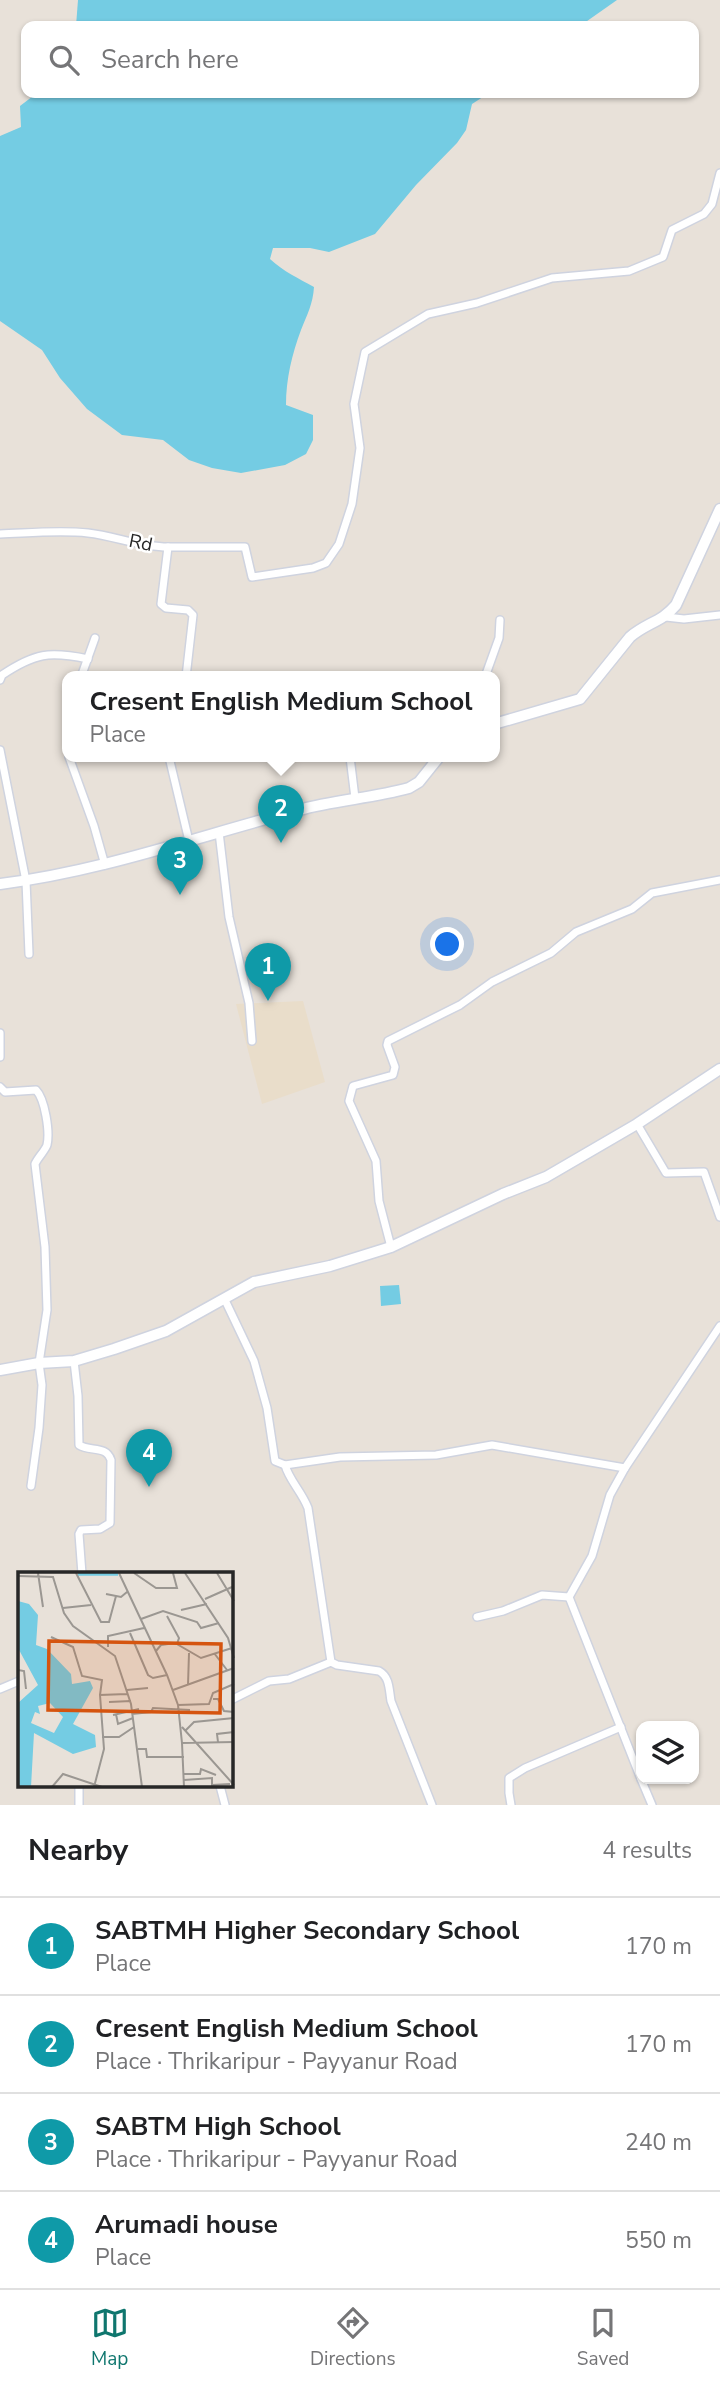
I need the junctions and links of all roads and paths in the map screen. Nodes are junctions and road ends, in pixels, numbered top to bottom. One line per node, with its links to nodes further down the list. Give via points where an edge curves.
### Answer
1 (720, 173): 4 (street, via 712,204 704,214 672,230 663,257 657,261 629,271 552,278 428,314 365,352 354,404 360,448 352,504 339,544 327,563 252,578 245,547)
2 (720, 509): 6 (main road, via 676,605)
3 (0, 534): 4 (street, Rd, via 85,533)
4 (168, 547): 11 (street, Rd, via 161,604 192,612)
5 (720, 615): 6 (street)
6 (666, 617): 14 (main road, via 630,637 580,699)
7 (500, 620): 12 (street)
8 (95, 638): 9 (street)
9 (88, 659): 10 (street); 13 (street, via 34,656)
10 (83, 671)
11 (187, 671)
12 (487, 671)
13 (0, 680)
14 (500, 723)
15 (0, 750): 25 (street)
16 (71, 762): 23 (street)
17 (170, 762): 22 (street)
18 (351, 762): 20 (street)
19 (435, 762): 20 (main road, via 409,788)
20 (355, 798): 21 (main road)
21 (219, 832): 22 (main road); 29 (street)
22 (188, 841): 23 (main road)
23 (104, 865): 25 (main road)
24 (720, 880): 35 (street, via 652,893 632,909 576,932 551,953 388,1041 393,1074 352,1086 349,1101 376,1161 379,1201)
25 (26, 881): 26 (main road); 27 (street)
26 (0, 884)
27 (29, 954)
28 (0, 1033): 30 (street)
29 (252, 1041)
30 (0, 1057)
31 (720, 1069): 33 (main road)
32 (0, 1087): 41 (street, via 5,1092 36,1090 44,1104 48,1142 35,1164 47,1310)
33 (637, 1124): 34 (street, via 666,1173 704,1172); 35 (main road, via 546,1177)
34 (720, 1217)
35 (391, 1247): 36 (main road, via 254,1282)
36 (224, 1298): 40 (main road, via 166,1331); 43 (street, via 254,1361 275,1461)
37 (720, 1326): 38 (street)
38 (711, 1339): 39 (street); 44 (street)
39 (720, 1341)
40 (74, 1361): 41 (main road); 46 (street, via 79,1446 109,1453 111,1460 110,1523 81,1530)
41 (39, 1363): 42 (main road); 45 (street, via 42,1385)
42 (0, 1370)
43 (285, 1465): 44 (street, via 340,1457 436,1455 492,1445); 49 (street, via 308,1508)
44 (625, 1468): 47 (street, via 610,1495 592,1556)
45 (31, 1486)
46 (82, 1572)
47 (569, 1597): 48 (street, via 542,1595); 53 (street)
48 (477, 1617)
49 (331, 1662): 52 (street, via 289,1679 269,1681); 60 (street, via 384,1674)
50 (18, 1682): 51 (street)
51 (0, 1689)
52 (233, 1699)
53 (621, 1727): 54 (street); 61 (street, via 509,1778)
54 (636, 1766)
55 (643, 1784): 62 (street)
56 (79, 1787): 58 (street)
57 (220, 1787): 59 (street)
58 (79, 1805)
59 (225, 1805)
60 (432, 1805)
61 (511, 1805)
62 (652, 1805)

